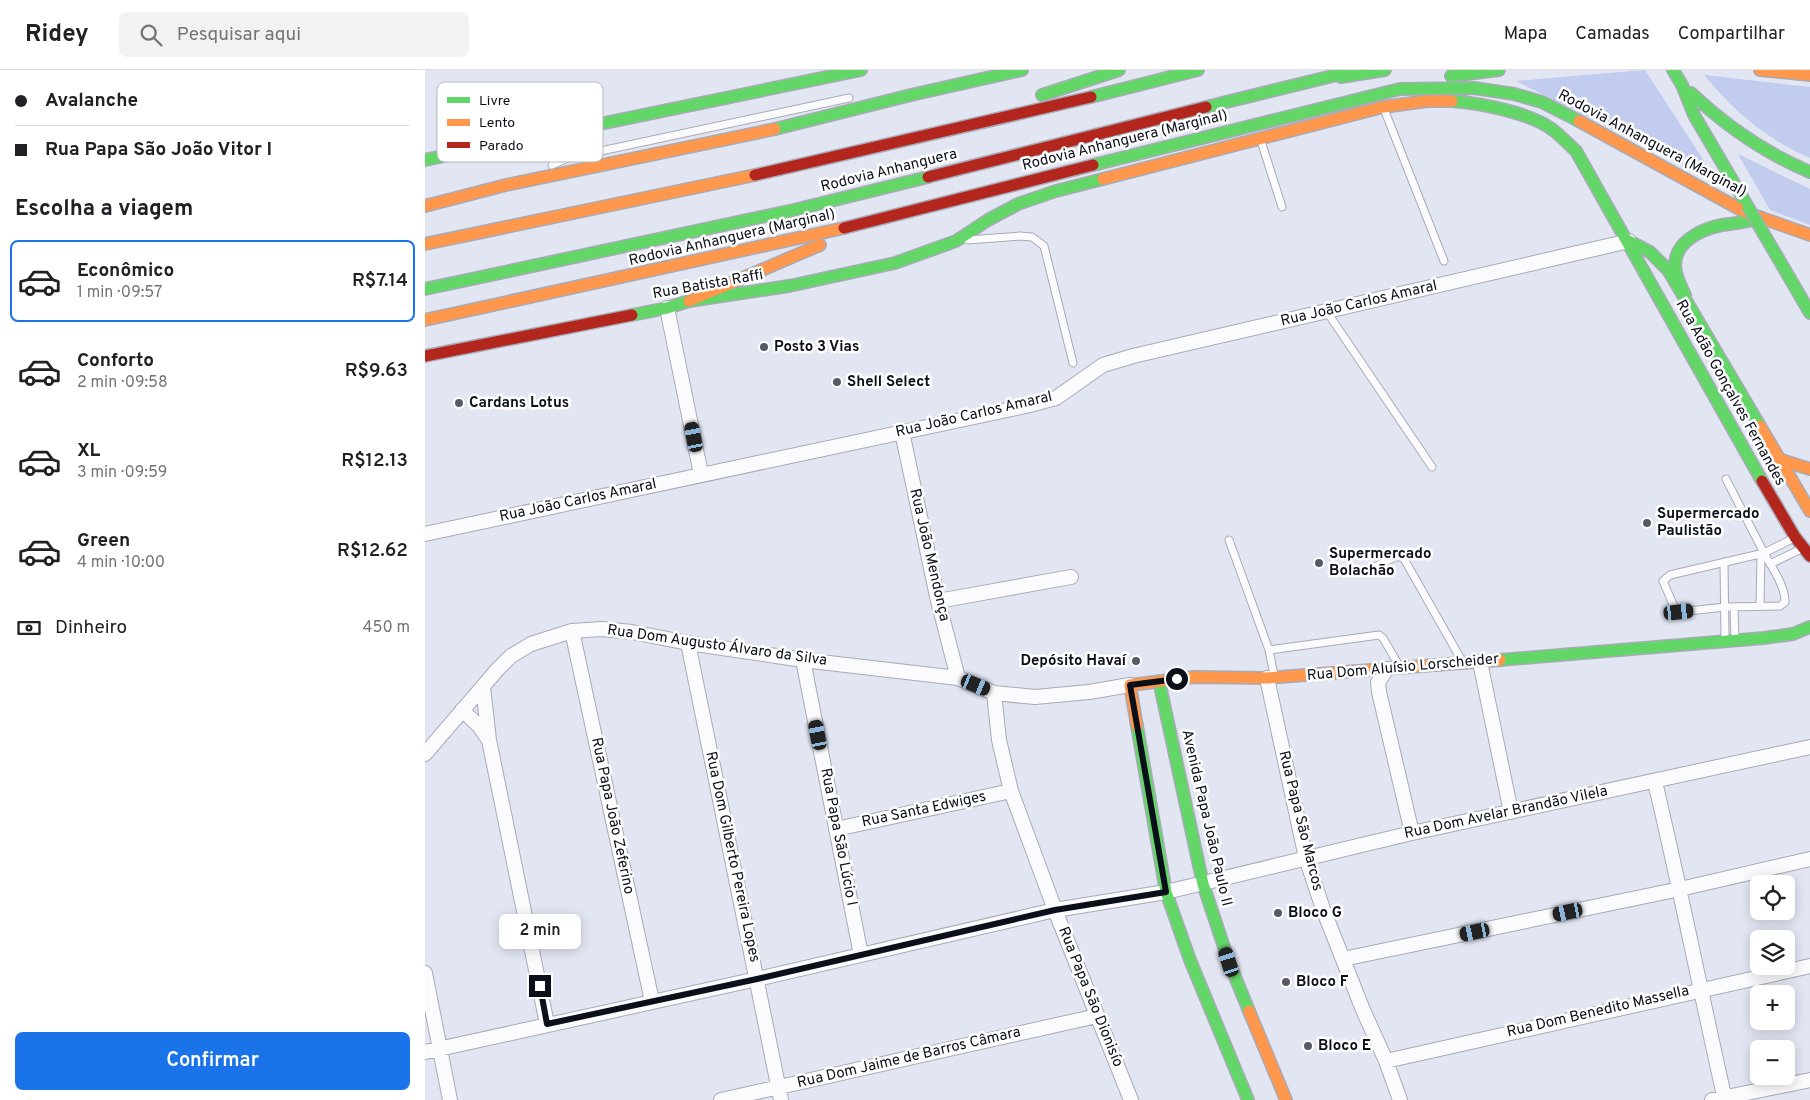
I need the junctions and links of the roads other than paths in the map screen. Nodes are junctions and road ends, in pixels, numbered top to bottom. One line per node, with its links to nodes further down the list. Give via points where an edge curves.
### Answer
1 (861, 70): 18 (main road)
2 (1023, 70): 15 (main road)
3 (1119, 70): 21 (main road, via 1006,108)
4 (1198, 70): 21 (main road, Rodovia Anhanguera)
5 (1357, 70): 11 (main road, Rodovia Anhanguera)
6 (1385, 70): 11 (main road)
7 (1499, 70): 13 (main road, via 1423,80)
8 (1673, 70): 12 (main road)
9 (1760, 70): 10 (main road)
10 (1810, 75)
11 (1312, 82): 34 (main road, Rodovia Anhanguera, via 795,210)
12 (1682, 84): 23 (main road, via 1712,114 1747,140 1763,151); 39 (main road, bridge, via 1694,115)
13 (1400, 89): 27 (main road, Rodovia Anhanguera (Marginal), via 1474,88 1542,102 1745,212); 28 (main road, Rodovia Anhanguera (Marginal))
14 (887, 94): 15 (lane)
15 (911, 95): 24 (main road, via 761,133)
16 (860, 96): 20 (lane)
17 (1383, 107): 19 (main road, Rua Adão Gonçalves Fernandes); 31 (main road, Rua Adão Gonçalves Fernandes, via 1436,100 1468,102 1531,118 1552,129 1576,151); 33 (lane)
18 (603, 123)
19 (1260, 138): 26 (lane); 30 (main road, Rua Batista Raffi, via 1056,191 1018,204)
20 (603, 150)
21 (829, 160): 32 (main road, Rodovia Anhanguera)
22 (558, 162): 24 (lane)
23 (1810, 172)
24 (506, 184): 25 (main road)
25 (425, 206)
26 (1282, 207)
27 (1760, 217): 29 (main road, Rodovia Anhanguera (Marginal)); 35 (main road, via 1749,223 1704,230 1681,246 1675,269)
28 (876, 221): 36 (main road); 40 (main road, Rodovia Anhanguera (Marginal))
29 (1810, 235)
30 (956, 241): 36 (main road, Rua Batista Raffi, via 895,263 789,286); 42 (lane, via 1020,236 1032,237 1044,246)
31 (1629, 241): 35 (main road, Rua Adão Gonçalves Fernandes, via 1657,257); 38 (street, Rua João Carlos Amaral); 51 (main road, Rua Adão Gonçalves Fernandes)
32 (425, 244)
33 (1444, 261)
34 (425, 289)
35 (1685, 295): 44 (main road, Rua Adão Gonçalves Fernandes)
36 (689, 301): 37 (main road, Rua Batista Raffi)
37 (667, 308): 41 (main road, Rua Batista Raffi); 47 (street)
38 (1327, 312): 43 (street, Rua João Carlos Amaral, via 1133,356 1103,365 1056,398); 45 (lane)
39 (1810, 313)
40 (425, 320)
41 (425, 356)
42 (1073, 363)
43 (902, 432): 47 (street, Rua João Carlos Amaral); 59 (street, Rua João Mendonça)
44 (1778, 459): 46 (main road); 49 (main road, Rua Adão Gonçalves Fernandes)
45 (1432, 466)
46 (1810, 469)
47 (701, 474): 50 (street, Rua João Carlos Amaral)
48 (1726, 479): 54 (lane)
49 (1810, 511)
50 (425, 534)
51 (1795, 538): 53 (main road, Rua Adão Gonçalves Fernandes); 54 (lane)
52 (1229, 540): 67 (lane)
53 (1807, 552): 56 (lane)
54 (1762, 554): 55 (lane); 56 (lane); 60 (lane)
55 (1724, 562): 61 (lane); 61 (lane, via 1669,575 1663,581 1679,612)
56 (1769, 564): 60 (lane, via 1785,593 1785,602 1780,606)
57 (1366, 571): 70 (lane, via 1395,557 1403,557)
58 (1071, 577): 59 (street)
59 (938, 601): 73 (street, Rua João Mendonça)
60 (1760, 606): 62 (lane)
61 (1725, 607): 62 (lane); 65 (lane)
62 (1734, 607): 65 (lane)
63 (1810, 627): 65 (main road, Rua Dom Aluísio Lorscheider, via 1789,635)
64 (572, 631): 66 (street, Rua Dom Augusto Álvaro da Silva, via 632,632); 77 (street, Rua Dom Augusto Álvaro da Silva, via 531,644 511,656); 101 (street, Rua Papa João Zeferino)
65 (1730, 641): 69 (main road, Rua Dom Aluísio Lorscheider)
66 (688, 643): 68 (street, Rua Dom Augusto Álvaro da Silva); 99 (street, Rua Dom Gilberto Pereira Lopes)
67 (1269, 650): 71 (lane, via 1379,635 1383,638); 74 (lane)
68 (803, 660): 73 (street, Rua Dom Augusto Álvaro da Silva); 87 (street, Rua Papa São Lúcio I)
69 (1480, 662): 70 (main road, Rua Dom Aluísio Lorscheider); 86 (street)
70 (1462, 663): 71 (main road, Rua Dom Aluísio Lorscheider)
71 (1393, 669): 72 (main road, Rua Dom Aluísio Lorscheider); 79 (street, via 1378,682)
72 (1363, 672): 74 (main road, Rua Dom Aluísio Lorscheider); 79 (street)
73 (958, 678): 78 (street, Rua Dom Augusto Álvaro da Silva)
74 (1271, 678): 75 (main road, Rua Dom Aluísio Lorscheider, via 1194,677); 89 (street, Rua Papa São Marcos)
75 (1159, 681): 76 (main road, Rua Dom Aluísio Lorscheider); 91 (main road, Avenida Papa João Paulo II)
76 (1130, 685): 78 (street, Rua Dom Aluísio Lorscheider, via 1035,697); 93 (main road)
77 (483, 687): 80 (street, Rua Dom Augusto Álvaro da Silva); 81 (street)
78 (994, 692): 85 (street, Rua Papa São Dionisío, via 999,740)
79 (1379, 692): 88 (street)
80 (462, 710): 81 (street); 83 (street, Rua Dom Augusto Álvaro da Silva)
81 (489, 740): 103 (street)
82 (1810, 747): 84 (street, Rua Dom Avelar Brandão Vilela)
83 (425, 754)
84 (1655, 782): 86 (street, Rua Dom Avelar Brandão Vilela); 92 (street)
85 (1011, 791): 87 (street, Rua Santa Edwiges); 94 (street, Rua Papa São Dionisío)
86 (1511, 812): 88 (street, Rua Dom Avelar Brandão Vilela)
87 (836, 829): 95 (street, Rua Papa São Lúcio I)
88 (1412, 833): 89 (street, Rua Dom Avelar Brandão Vilela)
89 (1306, 858): 91 (street, Rua Dom Avelar Brandão Vilela); 96 (street, Rua Papa São Marcos)
90 (1810, 859): 92 (street)
91 (1203, 884): 93 (street, Rua Dom Avelar Brandão Vilela); 114 (main road, Avenida Papa João Paulo II, via 1229,962)
92 (1680, 889): 96 (street); 100 (street)
93 (1166, 892): 94 (street, Rua Dom Avelar Brandão Vilela); 113 (main road, via 1190,960)
94 (1055, 910): 95 (street, Rua Dom Avelar Brandão Vilela); 102 (street, Rua Papa São Dionisío)
95 (861, 955): 99 (street, Rua Dom Avelar Brandão Vilela)
96 (1343, 959): 106 (street, Rua Papa São Marcos)
97 (1810, 966): 100 (street, Rua Dom Benedito Massella)
98 (425, 973): 104 (street)
99 (757, 979): 101 (street, Rua Dom Avelar Brandão Vilela); 108 (street, Rua Dom Gilberto Pereira Lopes)
100 (1700, 989): 106 (street, Rua Dom Benedito Massella); 109 (street)
101 (652, 1001): 103 (street, Rua Dom Avelar Brandão Vilela)
102 (1097, 1016): 108 (street, Rua Dom Jaime de Barros Câmara); 112 (street, Rua Papa São Dionisío)
103 (547, 1024): 104 (street, Rua Dom Avelar Brandão Vilela)
104 (439, 1048): 105 (street, Rua Dom Avelar Brandão Vilela); 110 (street)
105 (425, 1052)
106 (1386, 1060): 115 (street, Rua Papa São Marcos)
107 (1810, 1080): 109 (street)
108 (779, 1094): 111 (street, Rua Dom Jaime de Barros Câmara)
109 (1721, 1099)
110 (450, 1100)
111 (721, 1100)
112 (1131, 1100)
113 (1248, 1100)
114 (1286, 1100)
115 (1400, 1100)

